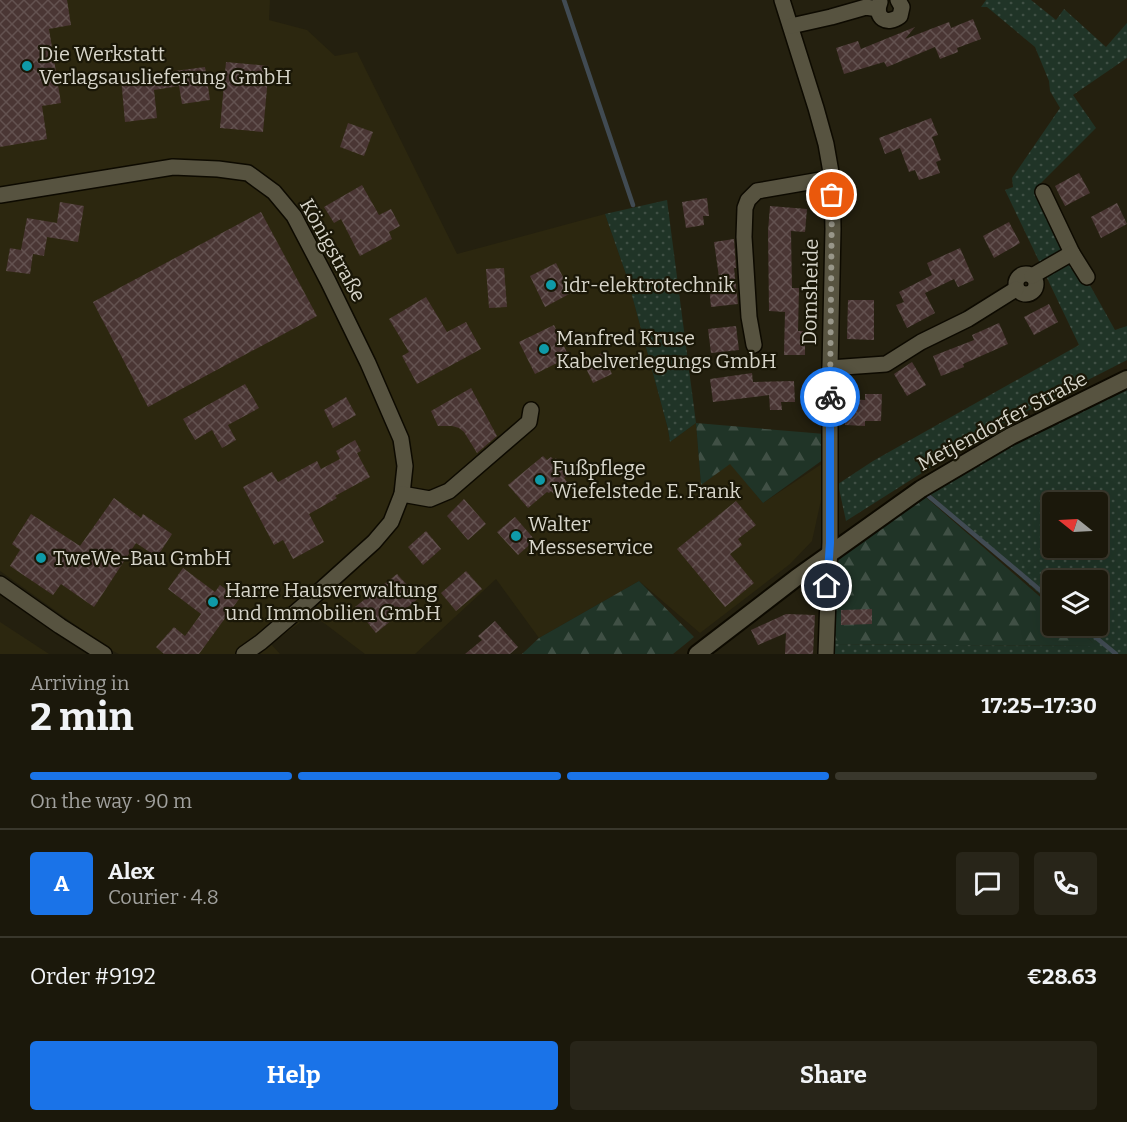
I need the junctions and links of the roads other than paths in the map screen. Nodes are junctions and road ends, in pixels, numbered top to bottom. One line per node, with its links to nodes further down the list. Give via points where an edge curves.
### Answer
1 (782, 0): 4 (street, Domsheide)
2 (898, 0): 3 (street, via 902,11 894,20 883,19 878,13)
3 (880, 5): 4 (street)
4 (791, 26): 5 (street, Domsheide, via 826,144)
5 (832, 178): 10 (street, via 757,191 748,200 744,237 748,316); 11 (street, Domsheide)
6 (1043, 192): 8 (street)
7 (0, 195): 14 (street, Königstraße, via 172,167 248,173 262,182 294,216 381,391 400,439 405,466)
8 (1072, 253): 9 (street); 11 (street, via 1032,276 1036,288 1030,294 1017,289 886,364)
9 (1087, 277)
10 (754, 345)
11 (830, 368): 15 (street, Domsheide)
12 (1127, 380): 15 (street, Metjendorfer Straße, via 981,453 921,489)
13 (531, 410): 14 (street, via 529,422 449,491 430,499)
14 (402, 494): 18 (street, Königstraße, via 391,522 374,542)
15 (828, 555): 19 (street, Metjendorfer Straße); 20 (street, Domsheide)
16 (0, 584): 17 (street)
17 (104, 654)
18 (244, 654)
19 (697, 654)
20 (826, 654)

